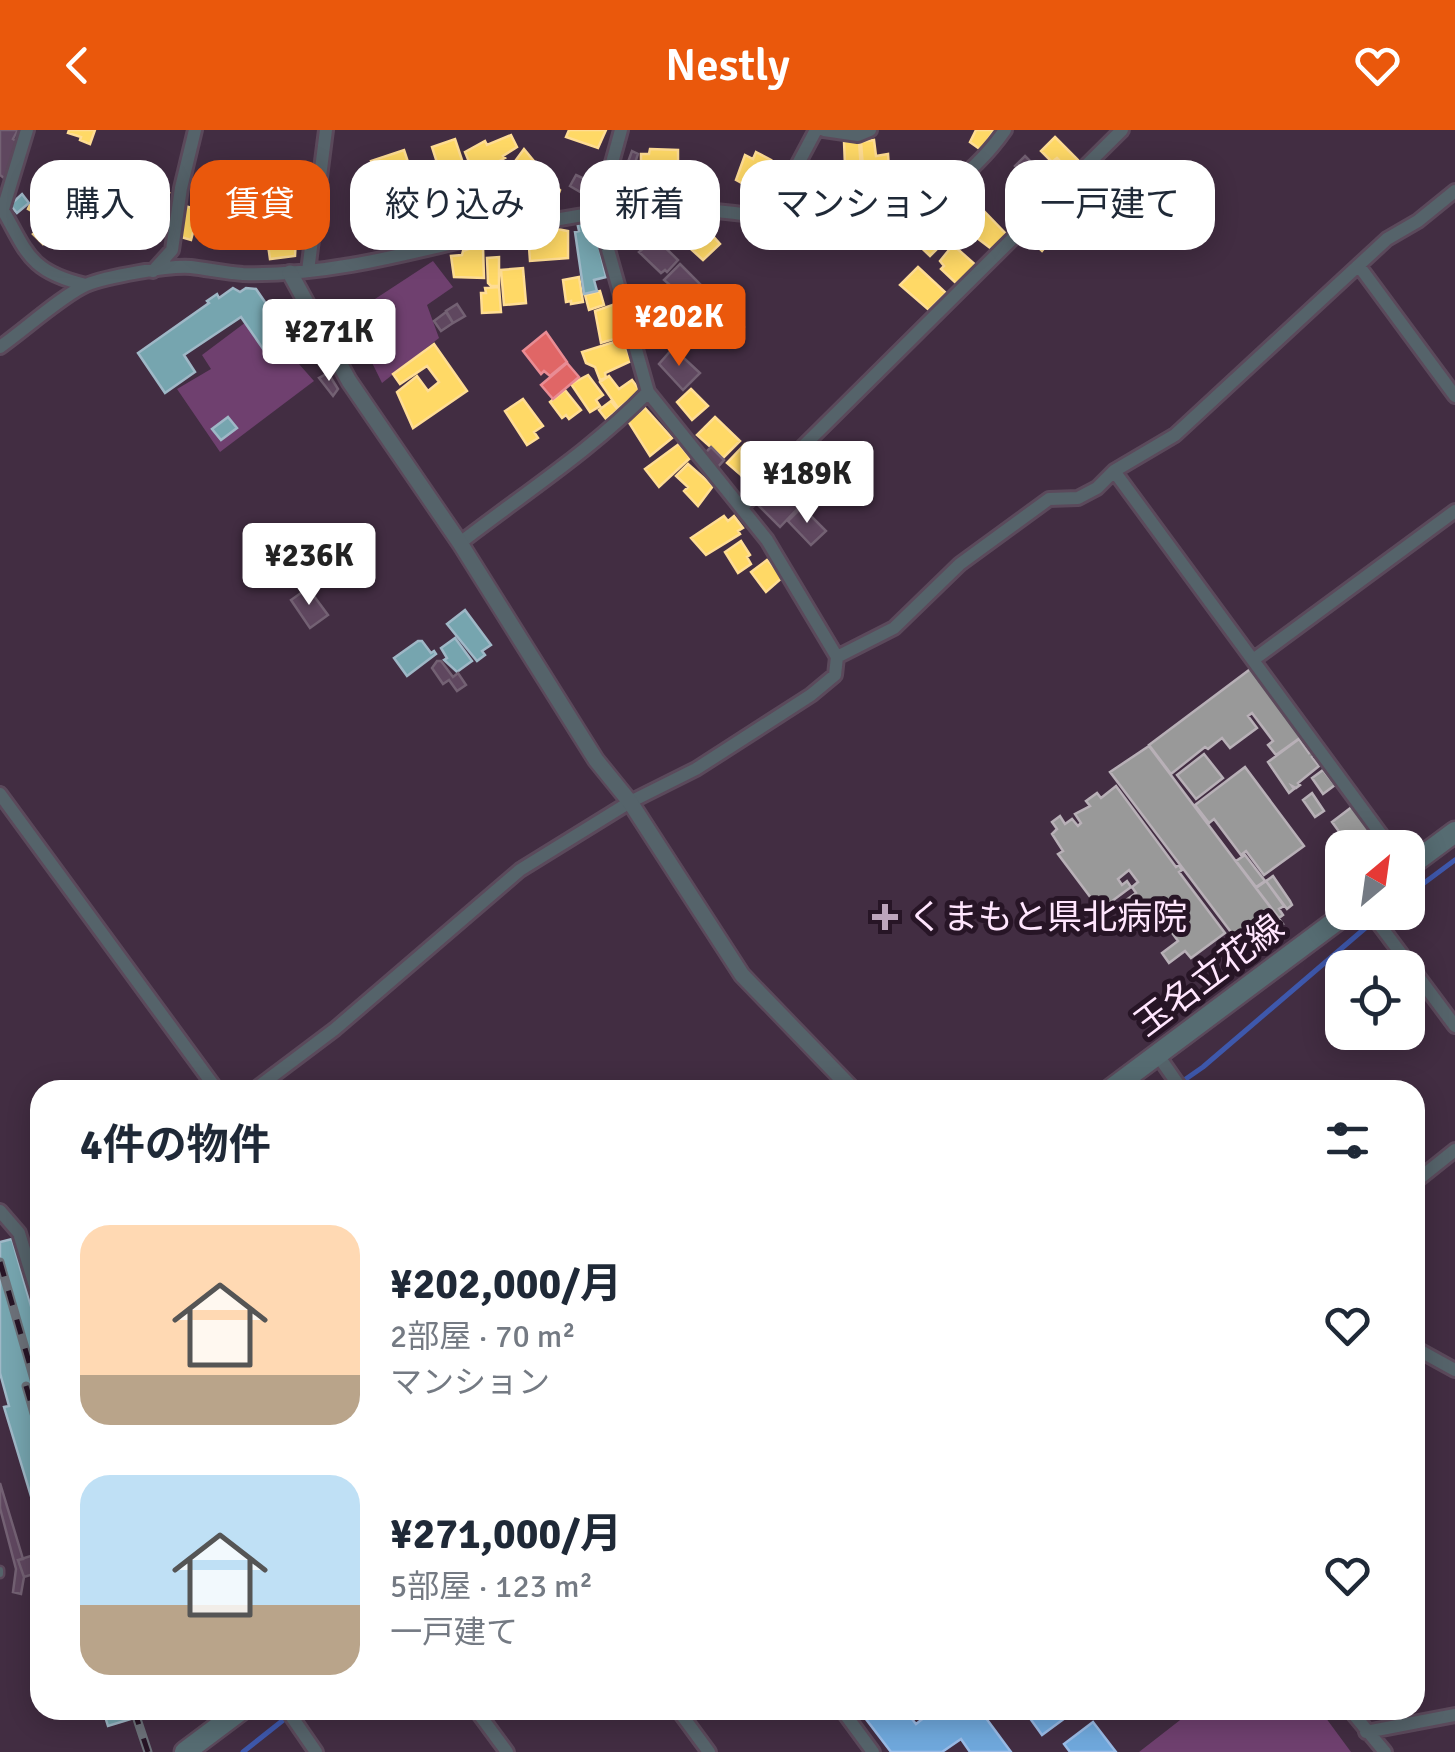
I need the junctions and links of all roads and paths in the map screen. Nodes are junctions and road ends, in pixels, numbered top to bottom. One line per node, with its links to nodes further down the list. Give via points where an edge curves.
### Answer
1 (27, 130): 14 (street)
2 (195, 130): 18 (street, via 172,250)
3 (326, 130): 19 (street)
4 (622, 130): 10 (street)
5 (816, 130): 11 (street)
6 (824, 130): 7 (street)
7 (870, 130)
8 (1005, 130): 12 (street)
9 (1122, 130): 26 (street)
10 (613, 160)
11 (800, 160)
12 (983, 160)
13 (1455, 191): 17 (street)
14 (2, 207): 21 (street, via 27,254 64,280)
15 (580, 218): 19 (street)
16 (608, 250): 23 (street)
17 (1359, 266): 24 (street); 25 (street, via 1175,435)
18 (153, 271): 20 (street, via 186,266); 21 (street)
19 (308, 271): 20 (street)
20 (290, 273): 28 (street, via 350,381)
21 (86, 285): 22 (street)
22 (0, 347)
23 (648, 392): 26 (street); 28 (street)
24 (1455, 396)
25 (1114, 471): 29 (street, via 1097,488 1078,498 1049,500 1008,527 894,628); 30 (street)
26 (742, 507): 29 (street)
27 (1455, 511): 30 (street)
28 (460, 543): 32 (street, via 596,760)
29 (837, 657): 32 (street, via 835,675 812,695 696,769)
30 (1253, 660): 33 (street)
31 (0, 794): 40 (street)
32 (630, 802): 41 (street, via 520,870); 42 (street, via 742,975)
33 (1377, 830)
34 (1455, 832): 35 (main road)
35 (1425, 854)
36 (1325, 929): 39 (main road, 玉名立花線)
37 (1383, 930): 38 (street)
38 (1455, 1026)
39 (1157, 1054): 43 (main road, 玉名立花線); 44 (street)
40 (211, 1080)
41 (267, 1080)
42 (842, 1080)
43 (1123, 1080)
44 (1175, 1080)
45 (1455, 1150): 46 (street)
46 (1425, 1174)
47 (0, 1211): 48 (street, via 19,1233)
48 (30, 1269)
49 (1425, 1354): 50 (street)
50 (1455, 1370)
51 (1455, 1715): 58 (street)
52 (227, 1720): 59 (main road)
53 (294, 1720): 60 (street)
54 (483, 1720): 61 (street)
55 (685, 1720): 62 (street)
56 (849, 1720): 63 (street)
57 (1357, 1720): 58 (street)
58 (1366, 1732): 64 (street)
59 (185, 1752)
60 (316, 1752)
61 (507, 1752)
62 (708, 1752)
63 (873, 1752)
64 (1384, 1752)

